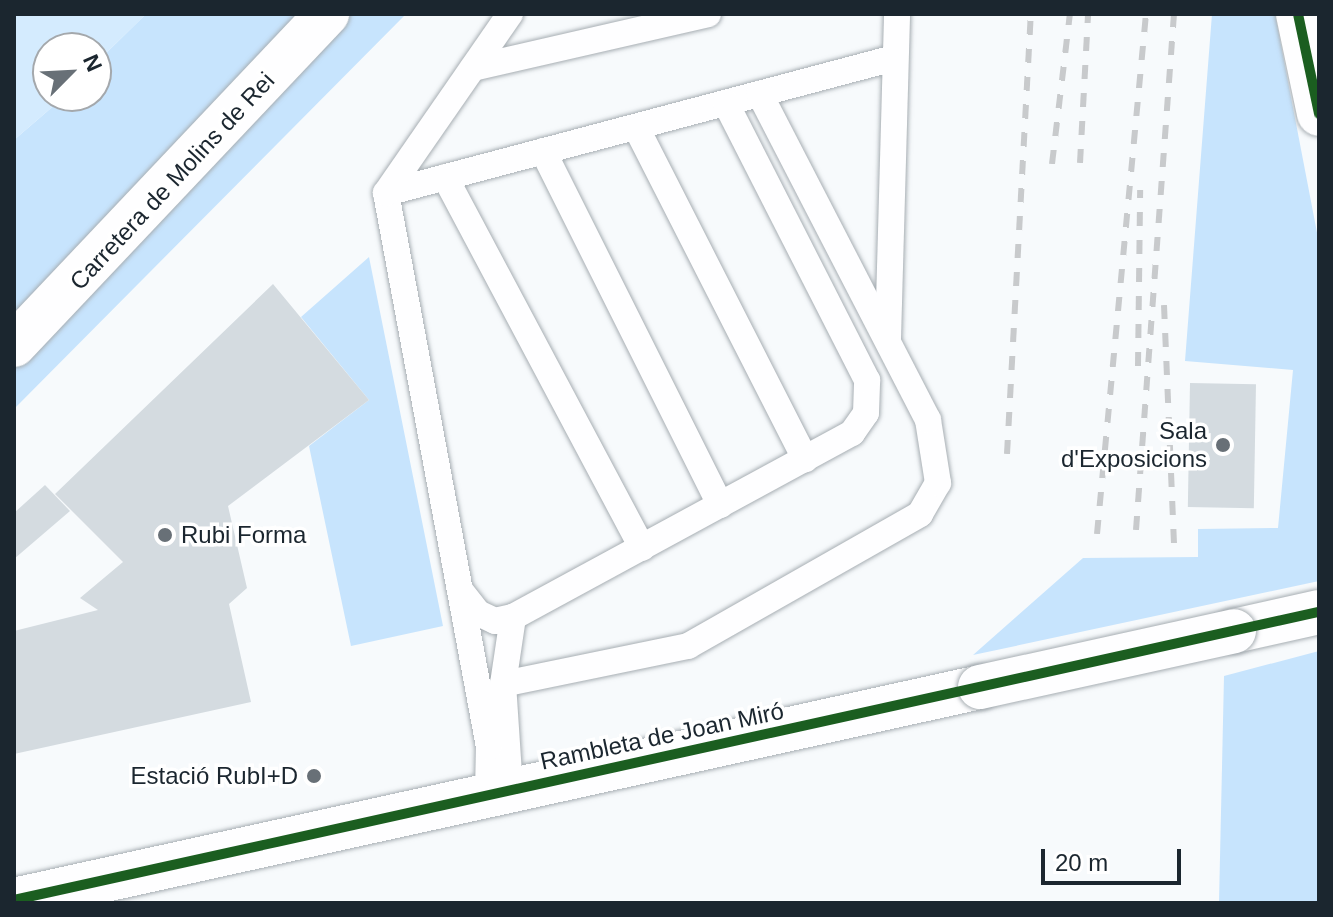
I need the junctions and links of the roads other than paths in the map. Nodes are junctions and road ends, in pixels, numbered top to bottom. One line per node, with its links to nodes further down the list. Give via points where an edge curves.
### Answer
1 (327, 14): 16 (street, Carretera de Molins de Rei)
2 (510, 14): 7 (lane)
3 (708, 14): 7 (lane)
4 (897, 14): 6 (lane)
5 (1298, 14): 10 (street)
6 (894, 58): 8 (lane); 15 (lane)
7 (473, 68): 14 (lane)
8 (760, 94): 9 (lane); 15 (lane)
9 (726, 103): 11 (lane); 17 (lane, via 867,380 866,413 852,433)
10 (1319, 114)
11 (636, 127): 12 (lane); 17 (lane)
12 (543, 151): 13 (lane); 18 (lane)
13 (445, 177): 14 (lane); 19 (lane)
14 (386, 193): 20 (lane)
15 (887, 343): 23 (lane, via 928,420 938,483 920,514 688,646)
16 (14, 345)
17 (805, 459): 18 (lane)
18 (720, 505): 19 (lane)
19 (642, 548): 22 (lane)
20 (460, 590): 22 (lane, via 478,613 495,621); 24 (lane)
21 (1319, 612): 24 (street, Rambleta de Joan Miró, bridge)
22 (513, 617): 23 (lane)
23 (503, 684): 24 (lane)
24 (499, 791): 25 (street, Rambleta de Joan Miró)
25 (14, 900)

